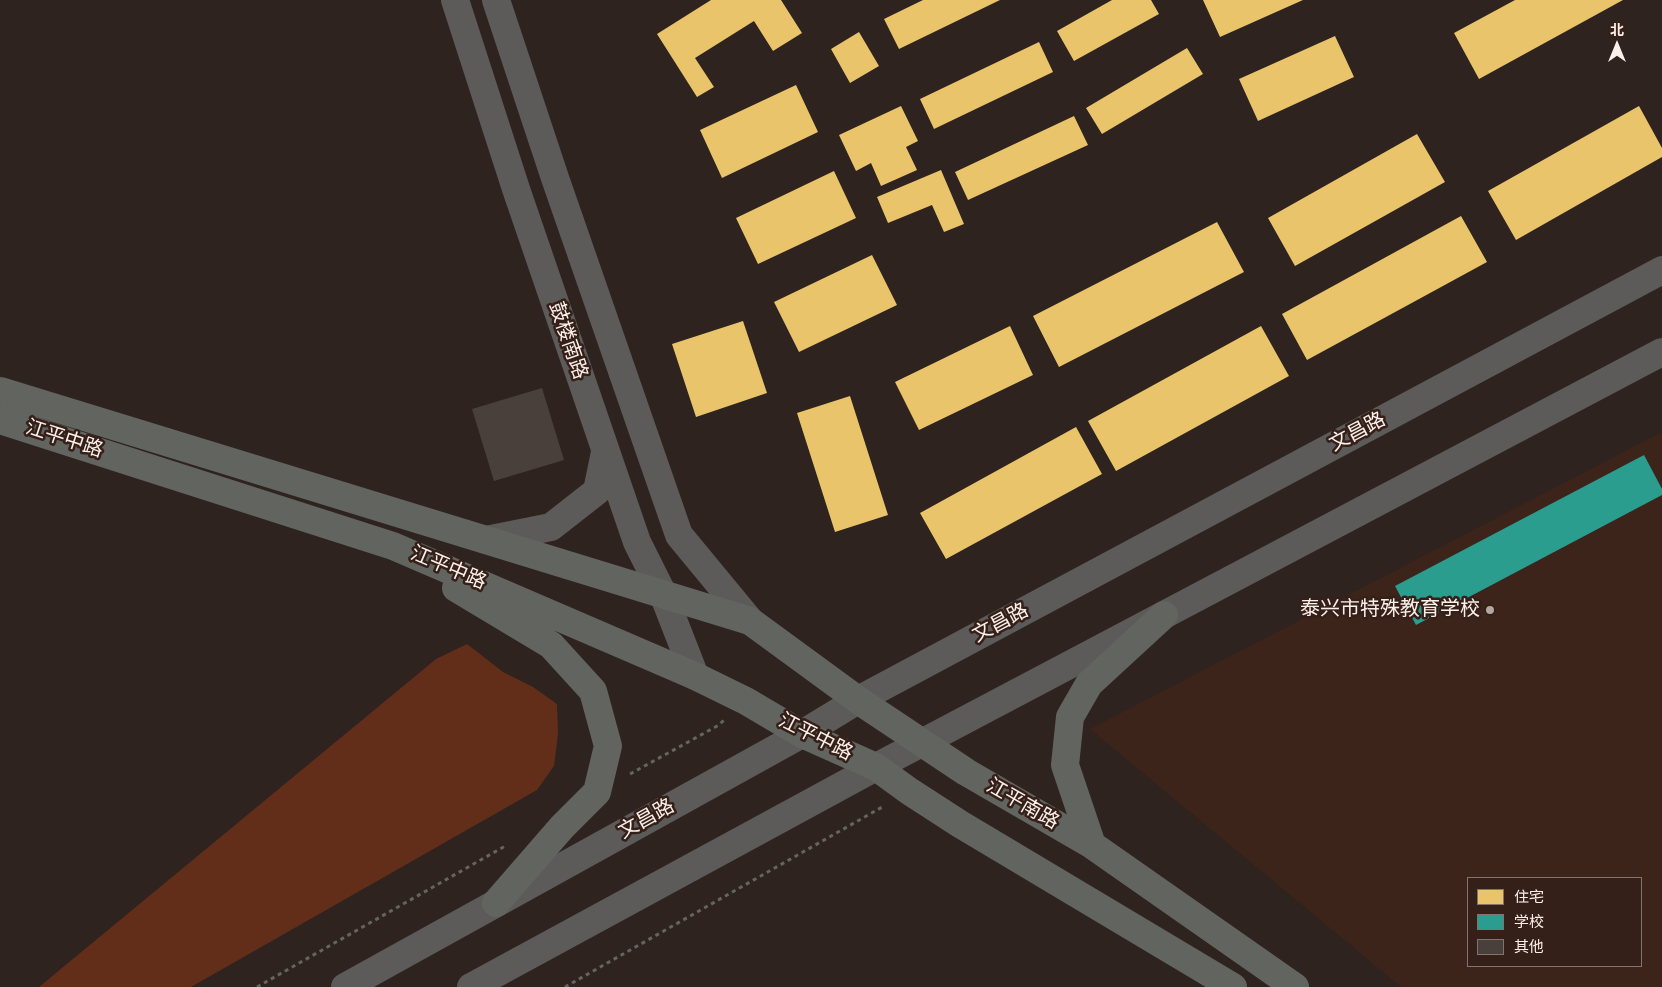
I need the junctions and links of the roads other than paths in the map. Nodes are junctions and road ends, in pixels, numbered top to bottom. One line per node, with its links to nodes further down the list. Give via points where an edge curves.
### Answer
1 (455, 0): 7 (main road, 鼓楼南路)
2 (496, 0): 12 (main road, via 679,535)
3 (1662, 270): 14 (main road, 文昌路)
4 (1662, 352): 11 (main road)
5 (0, 390): 8 (main road, 江平中路)
6 (0, 420): 9 (main road, 江平中路, via 393,546)
7 (605, 452): 8 (main road, via 597,490 551,527); 10 (main road, 鼓楼南路, via 637,542)
8 (486, 540): 10 (main road, 江平中路)
9 (418, 557): 13 (main road, 江平中路); 19 (main road, via 462,592 551,645 593,691 608,746 597,792)
10 (663, 594): 12 (main road, 江平中路); 13 (main road, 鼓楼南路)
11 (1164, 615): 16 (main road); 18 (main road, via 1089,684 1070,717 1065,765)
12 (750, 620): 14 (main road, 江平南路)
13 (695, 676): 15 (main road, 江平中路)
14 (858, 700): 15 (main road, 文昌路); 16 (main road, 江平南路)
15 (802, 734): 17 (main road, 江平中路); 19 (main road, 文昌路)
16 (924, 743): 17 (main road); 18 (main road, 江平南路, via 966,772)
17 (876, 767): 21 (main road); 22 (main road, via 960,824)
18 (1092, 845): 23 (main road, 江平南路)
19 (496, 903): 20 (main road, 文昌路)
20 (345, 987)
21 (471, 987)
22 (1233, 987)
23 (1295, 987)

